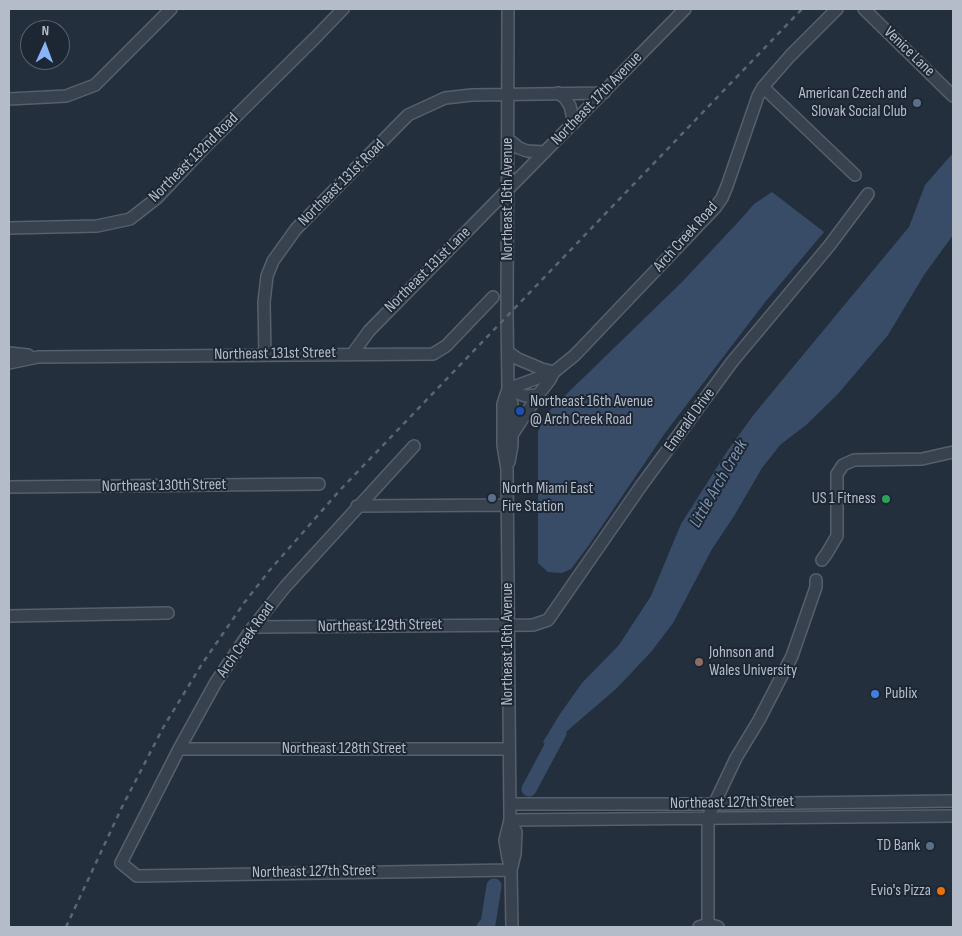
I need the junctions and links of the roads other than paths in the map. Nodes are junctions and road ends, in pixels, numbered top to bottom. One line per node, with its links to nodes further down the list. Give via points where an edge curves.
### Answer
1 (171, 9): 12 (street, via 95,85 66,96)
2 (343, 9): 19 (street, Northeast 132nd Road, via 157,198 130,219 97,226)
3 (508, 9): 8 (street, Northeast 16th Avenue)
4 (685, 9): 10 (street, Northeast 17th Avenue)
5 (837, 9): 7 (street, Arch Creek Road)
6 (864, 9): 11 (street, Venice Lane)
7 (763, 87): 16 (street); 27 (street, Arch Creek Road, via 727,186 715,208 582,348)
8 (509, 93): 9 (street); 14 (street, Northeast 16th Avenue); 24 (street, Northeast 131st Road, via 445,98 408,115 296,229 273,261 267,276)
9 (558, 93): 10 (street); 13 (street, via 570,106)
10 (604, 93): 13 (street, Northeast 17th Avenue)
11 (953, 96)
12 (9, 98)
13 (574, 123): 15 (street, Northeast 17th Avenue)
14 (508, 139): 15 (street, via 527,151); 17 (street, Northeast 16th Avenue)
15 (545, 152): 17 (street, Northeast 17th Avenue)
16 (855, 175)
17 (508, 190): 21 (street, Northeast 16th Avenue); 23 (street, Northeast 131st Lane, via 369,330)
18 (868, 194): 42 (street, Emerald Drive, via 732,362 641,486 555,612 542,623)
19 (9, 228)
20 (492, 297): 23 (street, Northeast 131st Street, via 446,346 433,354)
21 (508, 352): 27 (street); 28 (street, Northeast 16th Avenue)
22 (9, 353): 25 (street, Northeast 131st Street)
23 (353, 353): 24 (street, Northeast 131st Street)
24 (265, 355): 25 (street, Northeast 131st Street)
25 (35, 357): 26 (street, Northeast 131st Street)
26 (9, 363)
27 (554, 372): 28 (street, Arch Creek Road); 29 (street, Arch Creek Road)
28 (508, 390): 29 (street, via 524,396); 30 (street, Northeast 16th Avenue, via 512,404); 33 (street, Northeast 16th Avenue, via 503,404 503,445)
29 (538, 395): 30 (street, Arch Creek Road)
30 (512, 436): 33 (street, Northeast 16th Avenue)
31 (414, 446): 37 (street, Arch Creek Road)
32 (953, 452): 38 (street, via 922,459 854,460 842,465 837,474 837,536)
33 (507, 469): 36 (street, Northeast 16th Avenue)
34 (319, 484): 35 (street, Northeast 130th Street)
35 (9, 488)
36 (507, 505): 37 (street); 42 (street, Northeast 16th Avenue)
37 (357, 506): 43 (street, Arch Creek Road, via 284,587)
38 (822, 560)
39 (816, 580): 49 (street, via 792,656 736,758)
40 (168, 613): 41 (street)
41 (9, 616)
42 (508, 625): 43 (street, Northeast 129th Street); 44 (street, Northeast 16th Avenue)
43 (253, 627): 45 (street, Arch Creek Road, via 216,682)
44 (509, 748): 45 (street, Northeast 128th Street); 47 (street, Northeast 16th Avenue)
45 (179, 749): 54 (street, Arch Creek Road)
46 (953, 801): 49 (street, Northeast 127th Street)
47 (510, 804): 48 (street, Northeast 127th Street); 52 (street, Northeast 16th Avenue)
48 (615, 804): 49 (street, Northeast 127th Street); 51 (street)
49 (715, 804): 53 (street)
50 (953, 816): 53 (street, Northeast 127th Street)
51 (615, 818): 52 (street, Northeast 127th Street); 53 (street, Northeast 127th Street)
52 (510, 820): 55 (street, Northeast 16th Avenue, via 516,832)
53 (708, 821): 56 (street)
54 (121, 863): 55 (street, Northeast 127th Street, via 137,876)
55 (511, 870): 57 (street, Northeast 16th Avenue)
56 (708, 924)
57 (512, 927)

